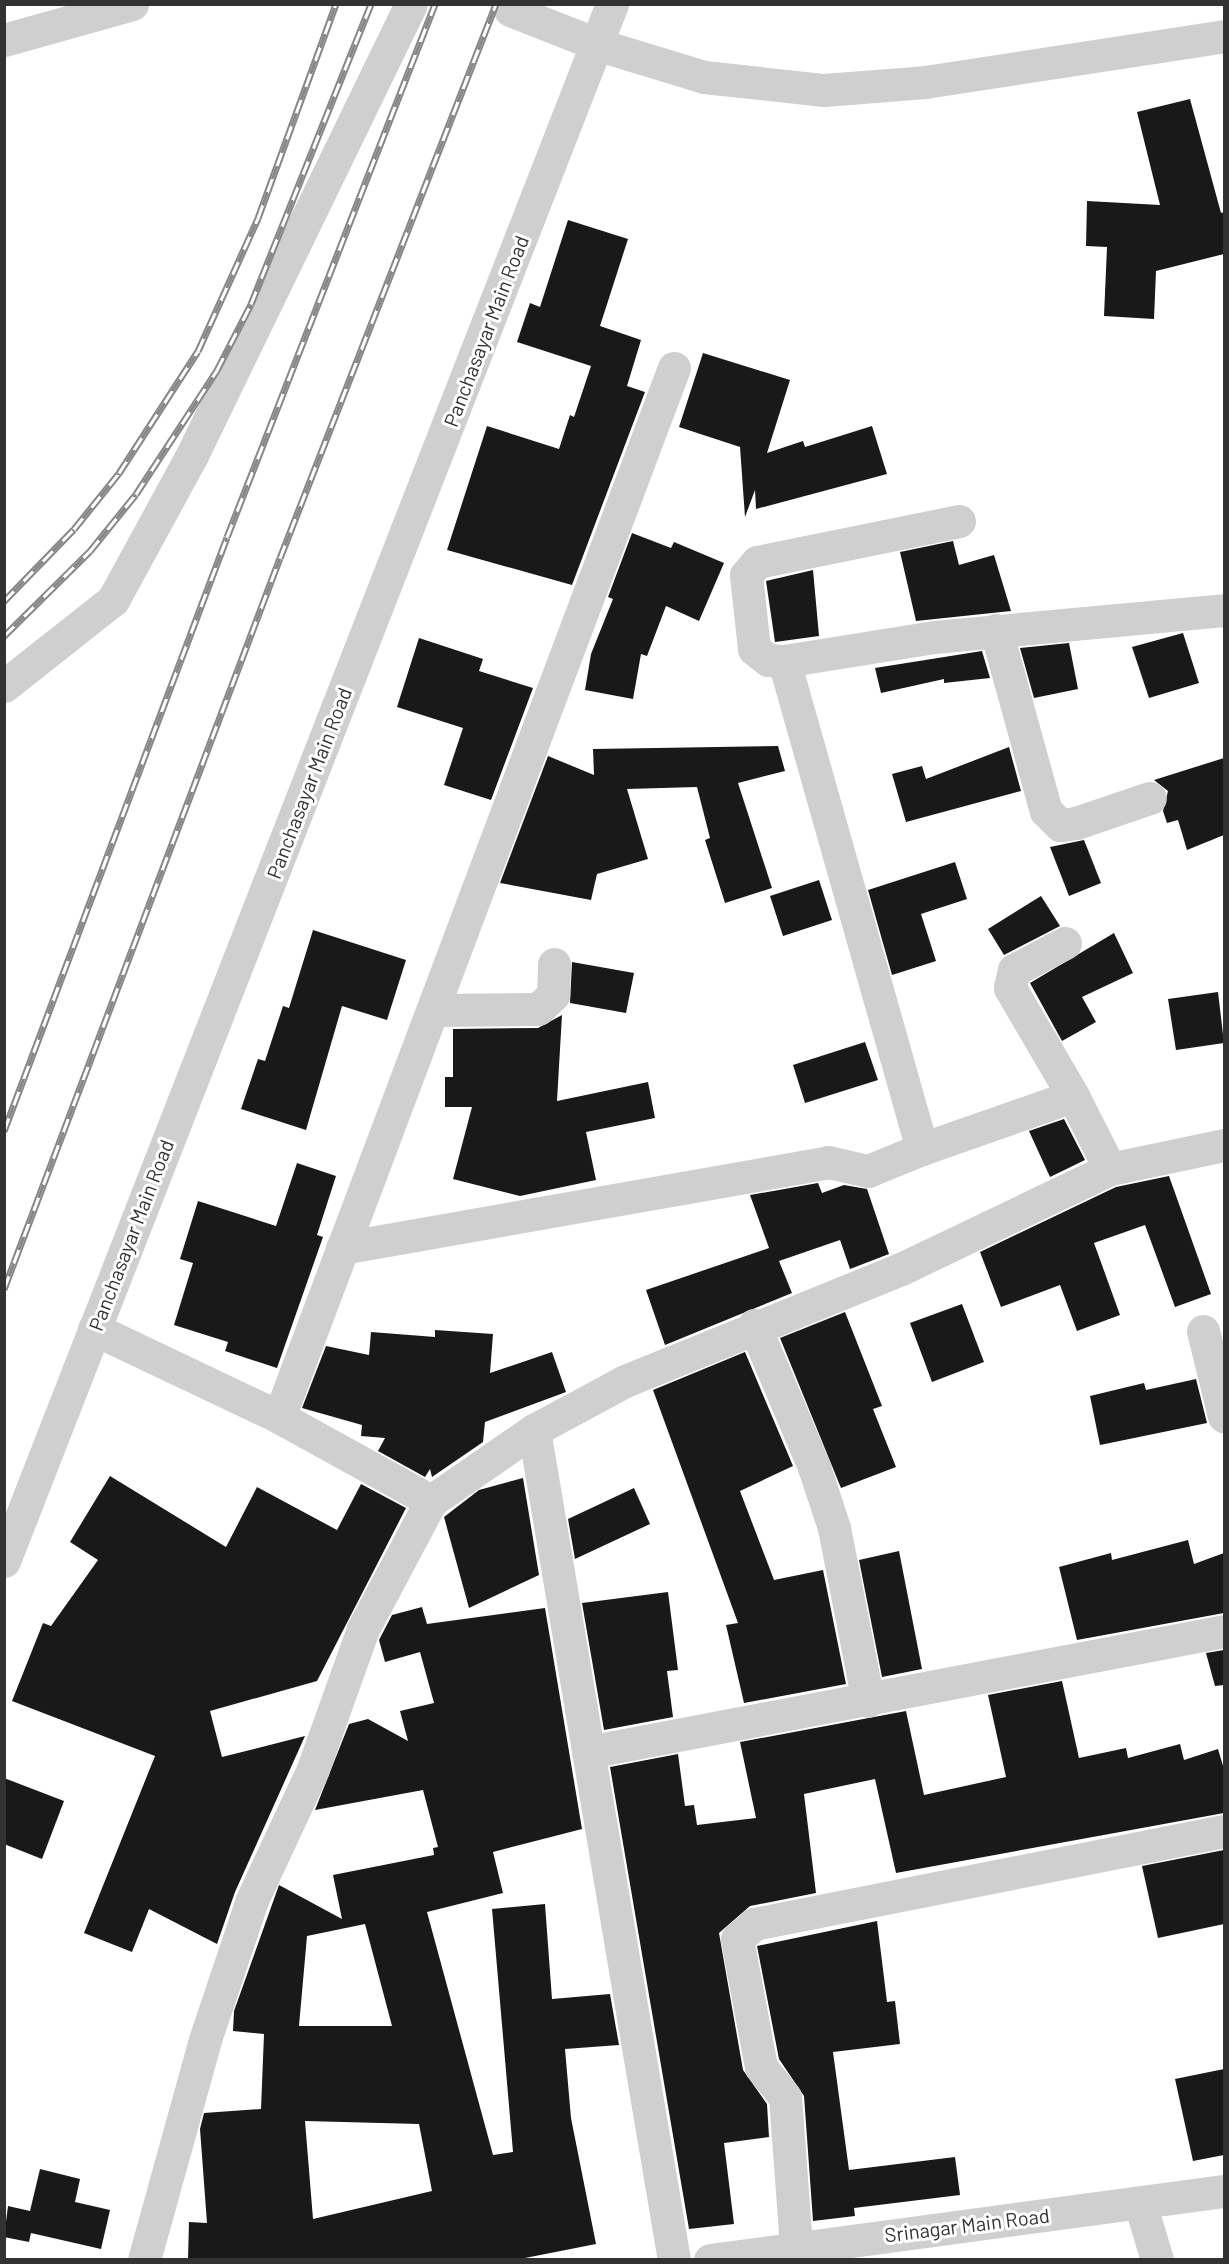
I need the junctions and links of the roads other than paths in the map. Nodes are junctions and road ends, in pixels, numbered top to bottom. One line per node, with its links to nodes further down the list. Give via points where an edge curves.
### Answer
1 (132, 4): 6 (street)
2 (411, 4): 13 (street, via 192,455 113,600)
3 (612, 4): 7 (street, Panchasayar Main Road)
4 (510, 9): 7 (street)
5 (1224, 36): 7 (street, via 925,82 824,90 704,77)
6 (4, 40)
7 (598, 45): 24 (street, Panchasayar Main Road)
8 (674, 368): 17 (street)
9 (959, 520): 12 (street, via 757,562 746,574 754,649 768,660)
10 (1224, 610): 11 (street)
11 (996, 630): 12 (street); 14 (street, via 1046,811 1060,825)
12 (784, 661): 20 (street)
13 (4, 686)
14 (1150, 798)
15 (1065, 943): 18 (street, via 1014,970 1010,988)
16 (554, 964): 17 (street, via 553,995 538,1009)
17 (435, 1010): 22 (street)
18 (1073, 1096): 20 (street); 21 (street)
19 (1224, 1144): 21 (street)
20 (922, 1149): 22 (street, via 868,1171 828,1162)
21 (1110, 1169): 23 (street, via 901,1269)
22 (342, 1248): 27 (street)
23 (754, 1325): 28 (street, via 625,1382); 32 (street, via 814,1467 834,1528)
24 (94, 1329): 27 (street); 30 (street, Panchasayar Main Road)
25 (1203, 1331): 26 (street)
26 (1224, 1416)
27 (279, 1417): 29 (street)
28 (534, 1430): 29 (street); 33 (street)
29 (431, 1501): 38 (street, via 363,1629 313,1769 252,1900 206,2040)
30 (4, 1561)
31 (1224, 1631): 32 (street)
32 (868, 1701): 33 (street)
33 (588, 1752): 39 (street)
34 (1224, 1831): 37 (street, via 754,1924 737,1939 761,2067 785,2097)
35 (1224, 2191): 36 (street, Srinagar Main Road)
36 (1140, 2203): 37 (street, Srinagar Main Road); 41 (street)
37 (797, 2252): 40 (street, Srinagar Main Road)
38 (144, 2259)
39 (674, 2259)
40 (710, 2259)
41 (1157, 2259)

